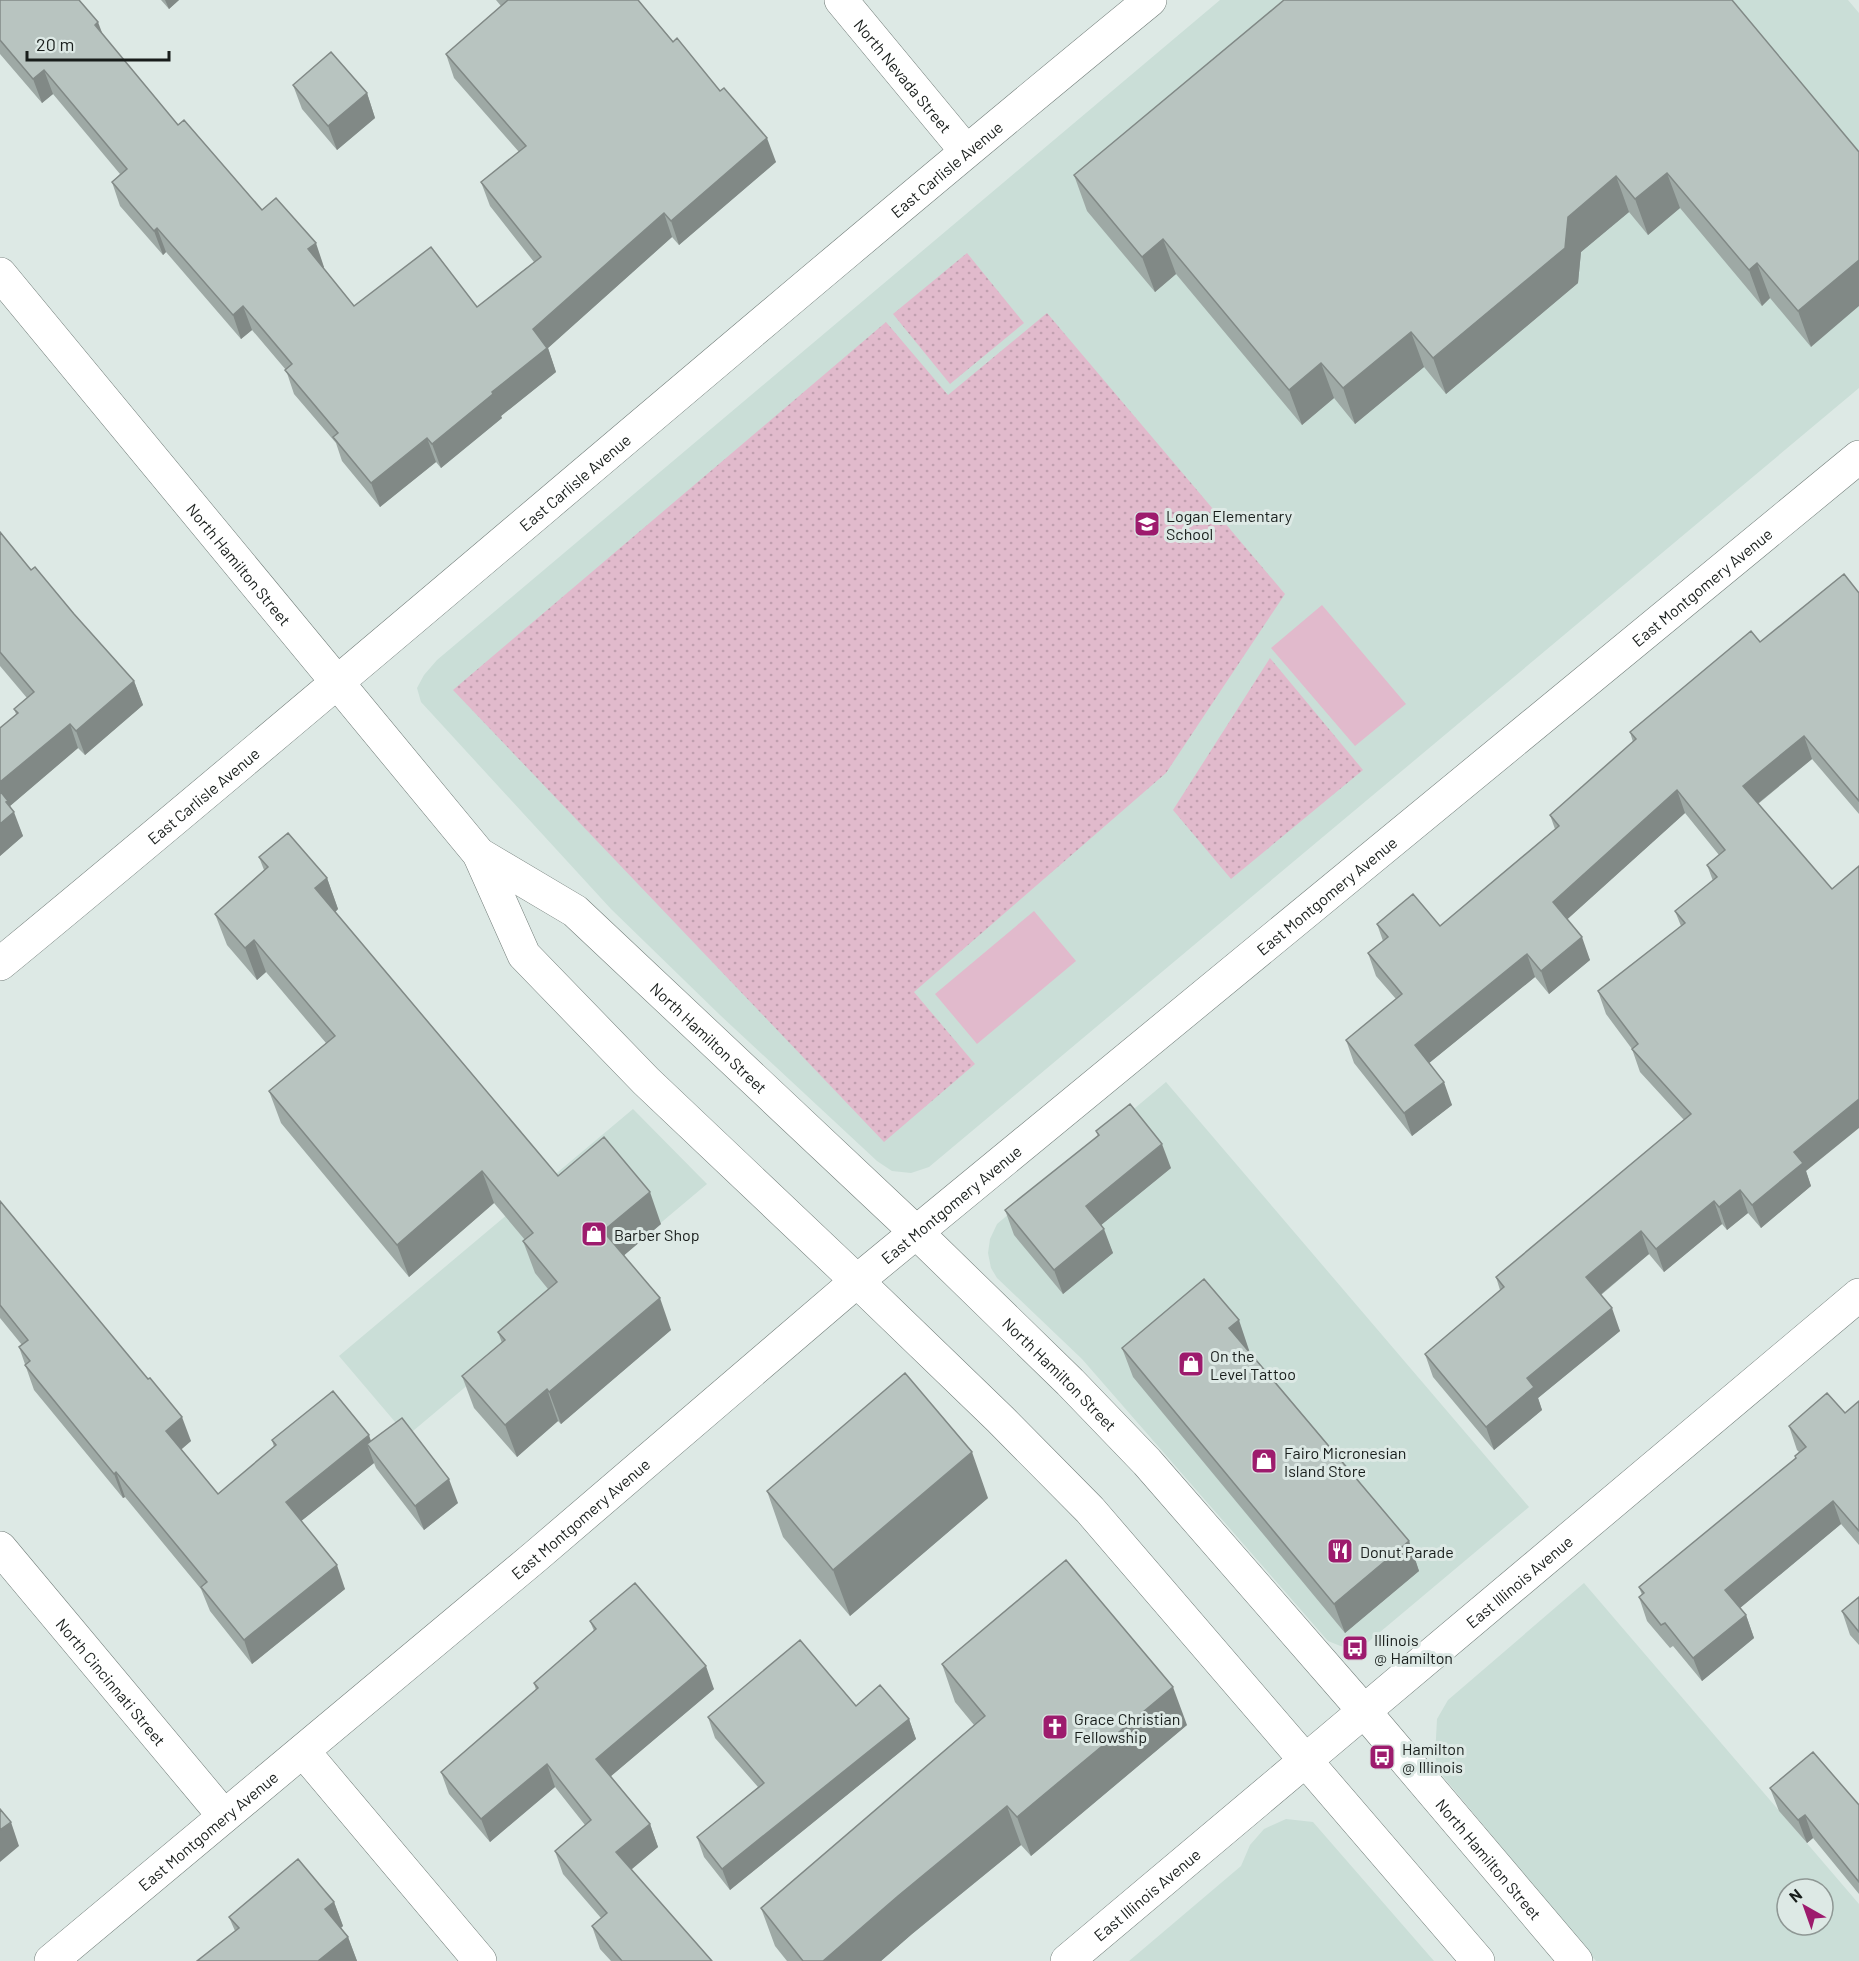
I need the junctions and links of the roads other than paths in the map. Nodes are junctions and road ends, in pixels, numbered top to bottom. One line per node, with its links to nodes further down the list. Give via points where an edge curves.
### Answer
1 (841, 0): 3 (street, North Nevada Street)
2 (1150, 0): 3 (street, East Carlisle Avenue)
3 (966, 151): 6 (street, East Carlisle Avenue)
4 (0, 274): 6 (street, North Hamilton Street)
5 (1859, 457): 9 (street, East Montgomery Avenue)
6 (337, 682): 7 (street, North Hamilton Street); 8 (street, East Carlisle Avenue)
7 (479, 854): 9 (street, North Hamilton Street, via 575,911); 10 (street, North Hamilton Street, via 524,955 646,1081)
8 (0, 964)
9 (916, 1232): 10 (street, East Montgomery Avenue); 13 (street, North Hamilton Street, via 1147,1462)
10 (857, 1281): 14 (street, East Montgomery Avenue); 15 (street, North Hamilton Street, via 1090,1510)
11 (1859, 1295): 13 (street, East Illinois Avenue)
12 (0, 1548): 16 (street, North Cincinnati Street)
13 (1364, 1711): 15 (street, East Illinois Avenue); 21 (street, North Hamilton Street)
14 (303, 1751): 16 (street, East Montgomery Avenue); 18 (street)
15 (1306, 1760): 19 (street, East Illinois Avenue); 20 (street, North Hamilton Street)
16 (224, 1816): 17 (street, East Montgomery Avenue)
17 (51, 1961)
18 (480, 1961)
19 (1067, 1961)
20 (1478, 1961)
21 (1576, 1961)

